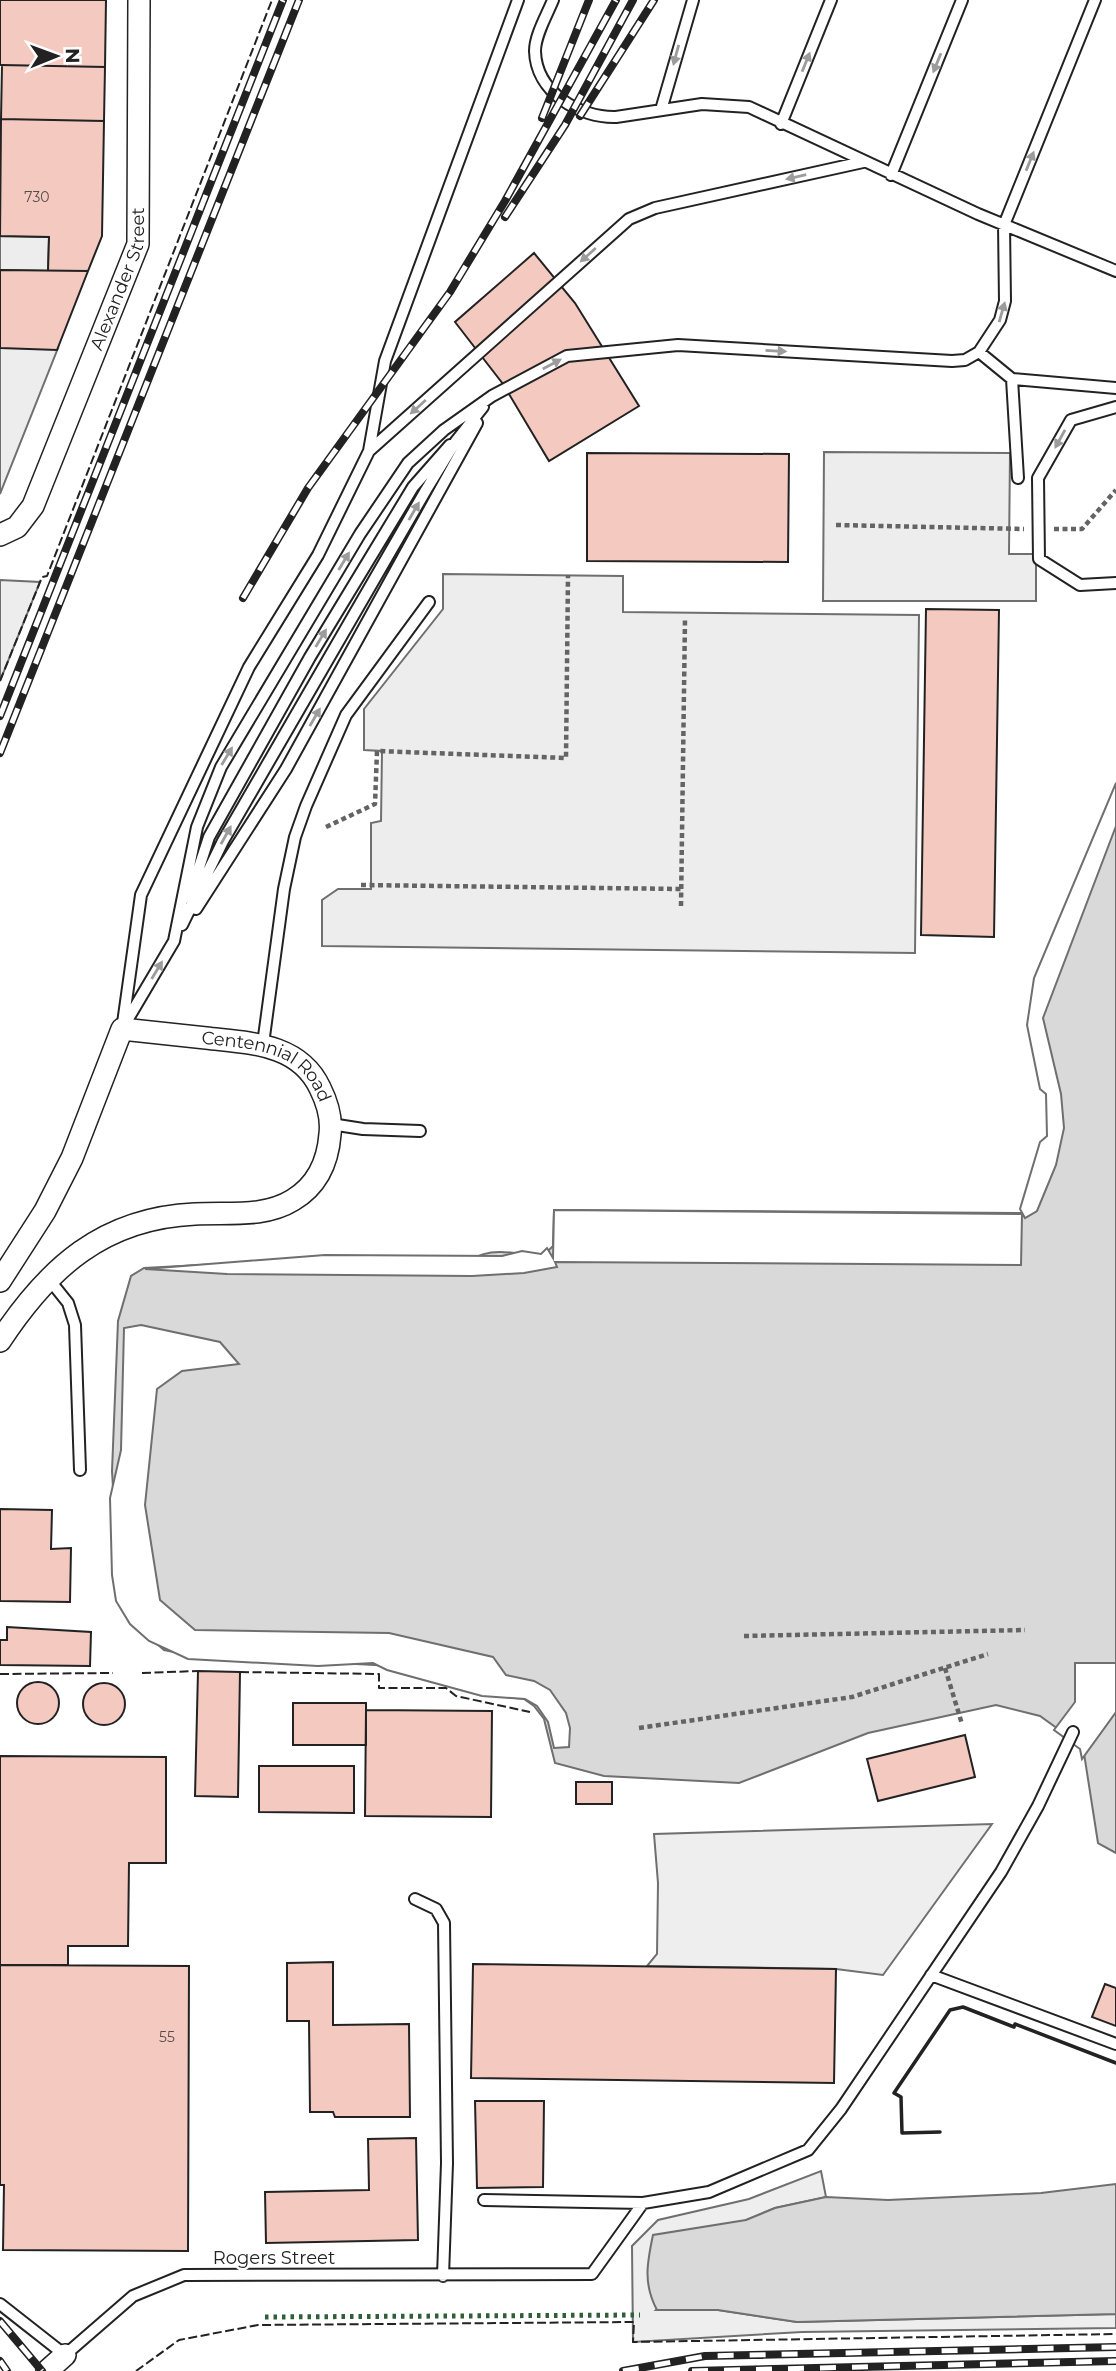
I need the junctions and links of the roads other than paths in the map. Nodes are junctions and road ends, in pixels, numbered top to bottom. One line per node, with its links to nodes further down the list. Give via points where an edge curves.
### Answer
1 (139, 0): 22 (street, Alexander Street, via 138,244 33,506 26,518)
2 (518, 0): 20 (lane, via 385,361)
3 (553, 0): 8 (lane, via 535,49 540,76 552,92 603,117)
4 (693, 0): 8 (lane, one-way to 8)
5 (831, 0): 9 (lane, one-way to 5)
6 (962, 0): 11 (lane, one-way to 11)
7 (1095, 0): 12 (lane, one-way to 7)
8 (661, 110): 9 (lane, via 718,103 749,107)
9 (781, 124): 10 (lane)
10 (863, 162): 11 (lane); 20 (lane, one-way to 20, via 655,208 629,219)
11 (891, 175): 12 (lane)
12 (1004, 225): 13 (lane); 14 (lane, one-way to 12, via 1000,320 1005,301)
13 (1116, 271)
14 (979, 352): 15 (lane); 17 (lane, one-way to 14, via 567,356 678,345 952,361)
15 (1012, 379): 16 (lane); 21 (lane)
16 (1116, 388)
17 (492, 396): 19 (lane); 25 (lane, one-way to 17, via 286,769); 25 (lane, one-way to 17, via 197,827 221,767 360,534 408,463)
18 (1116, 407): 23 (lane, one-way to 23, via 1070,420 1038,478 1039,559 1080,585)
19 (456, 441): 25 (lane, one-way to 19, via 223,841); 25 (lane, one-way to 19, via 209,837 303,669 413,487)
20 (369, 451): 26 (lane, via 318,555 249,667 141,895)
21 (1018, 478)
22 (3, 534)
23 (1116, 583)
24 (429, 603): 27 (lane, via 346,715 306,806 284,889)
25 (174, 941): 26 (lane, one-way to 25)
26 (122, 1029): 27 (street, Centennial Road); 31 (street, via 72,1158)
27 (263, 1044): 28 (street, Centennial Road, via 305,1065 326,1099)
28 (331, 1124): 29 (lane); 30 (street, Centennial Road, via 324,1167 311,1186 292,1201 251,1213 169,1216 131,1226 106,1236)
29 (420, 1131)
30 (48, 1277): 32 (street, Centennial Road); 33 (lane, via 68,1303 75,1325)
31 (0, 1281)
32 (0, 1341)
33 (80, 1471)
34 (1073, 1731): 36 (lane, via 1001,1872)
35 (415, 1899): 40 (lane, via 436,1909 444,1923)
36 (931, 1975): 37 (lane); 39 (lane, via 808,2150 709,2192)
37 (1116, 2044)
38 (484, 2200): 39 (lane)
39 (643, 2203): 40 (lane, Rogers Street, via 592,2274)
40 (443, 2276): 42 (lane, Rogers Street, via 184,2276 133,2295)
41 (0, 2304): 42 (lane)
42 (65, 2355): 43 (street)
43 (47, 2371)

